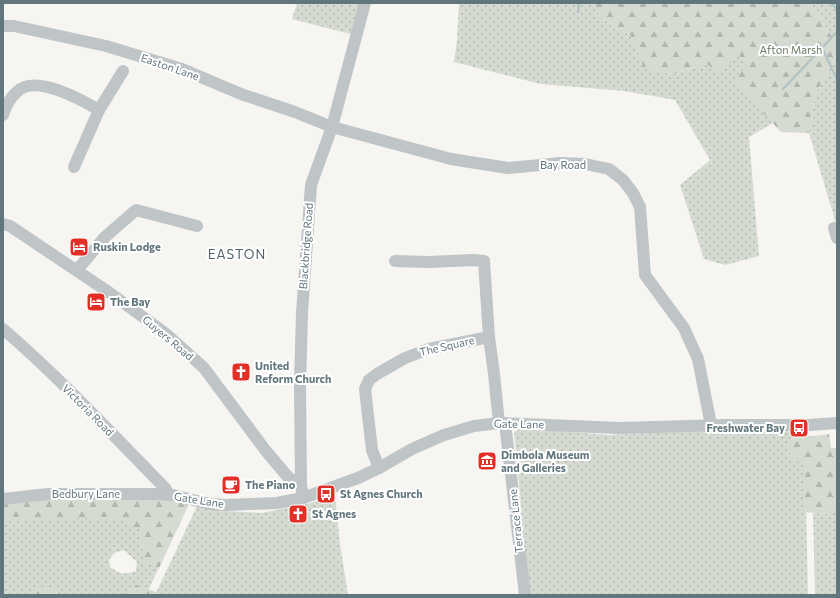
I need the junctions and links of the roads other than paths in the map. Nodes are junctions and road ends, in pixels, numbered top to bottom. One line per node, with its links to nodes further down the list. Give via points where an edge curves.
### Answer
1 (365, 3): 6 (street, Blackbridge Road)
2 (3, 26): 6 (street, Easton Lane, via 14,26 106,46 159,62)
3 (123, 71): 4 (street)
4 (99, 110): 5 (street, via 74,95 34,85 19,90 8,102); 7 (street)
5 (3, 115)
6 (332, 127): 16 (street, Bay Road, via 451,158 508,168 561,163 585,164 609,169 623,180 640,207 645,275 684,328 698,359); 18 (street, Blackbridge Road, via 311,185 302,313)
7 (74, 167)
8 (3, 224): 11 (street, Guyers Road)
9 (197, 226): 11 (street, via 136,210 105,237)
10 (395, 261): 13 (street, via 484,261)
11 (77, 270): 18 (street, Guyers Road, via 165,333 204,368 288,477)
12 (3, 329): 19 (street, Victoria Road, via 102,424)
13 (489, 337): 14 (street, The Square); 17 (street, The Square, via 429,349 405,358 370,380 365,389 372,450)
14 (502, 423): 16 (street, Gate Lane, via 619,428); 17 (street, Gate Lane, via 474,426 444,435 412,449); 22 (street, Terrace Lane)
15 (837, 423): 16 (street, Gate Lane)
16 (711, 425)
17 (379, 468): 20 (street, Gate Lane, via 350,482)
18 (301, 485): 20 (street, Blackbridge Road)
19 (169, 495): 20 (street, Gate Lane, via 210,504 240,505 277,503); 21 (street, Bedbury Lane, via 61,494)
20 (303, 498)
21 (3, 499)
22 (525, 595)

